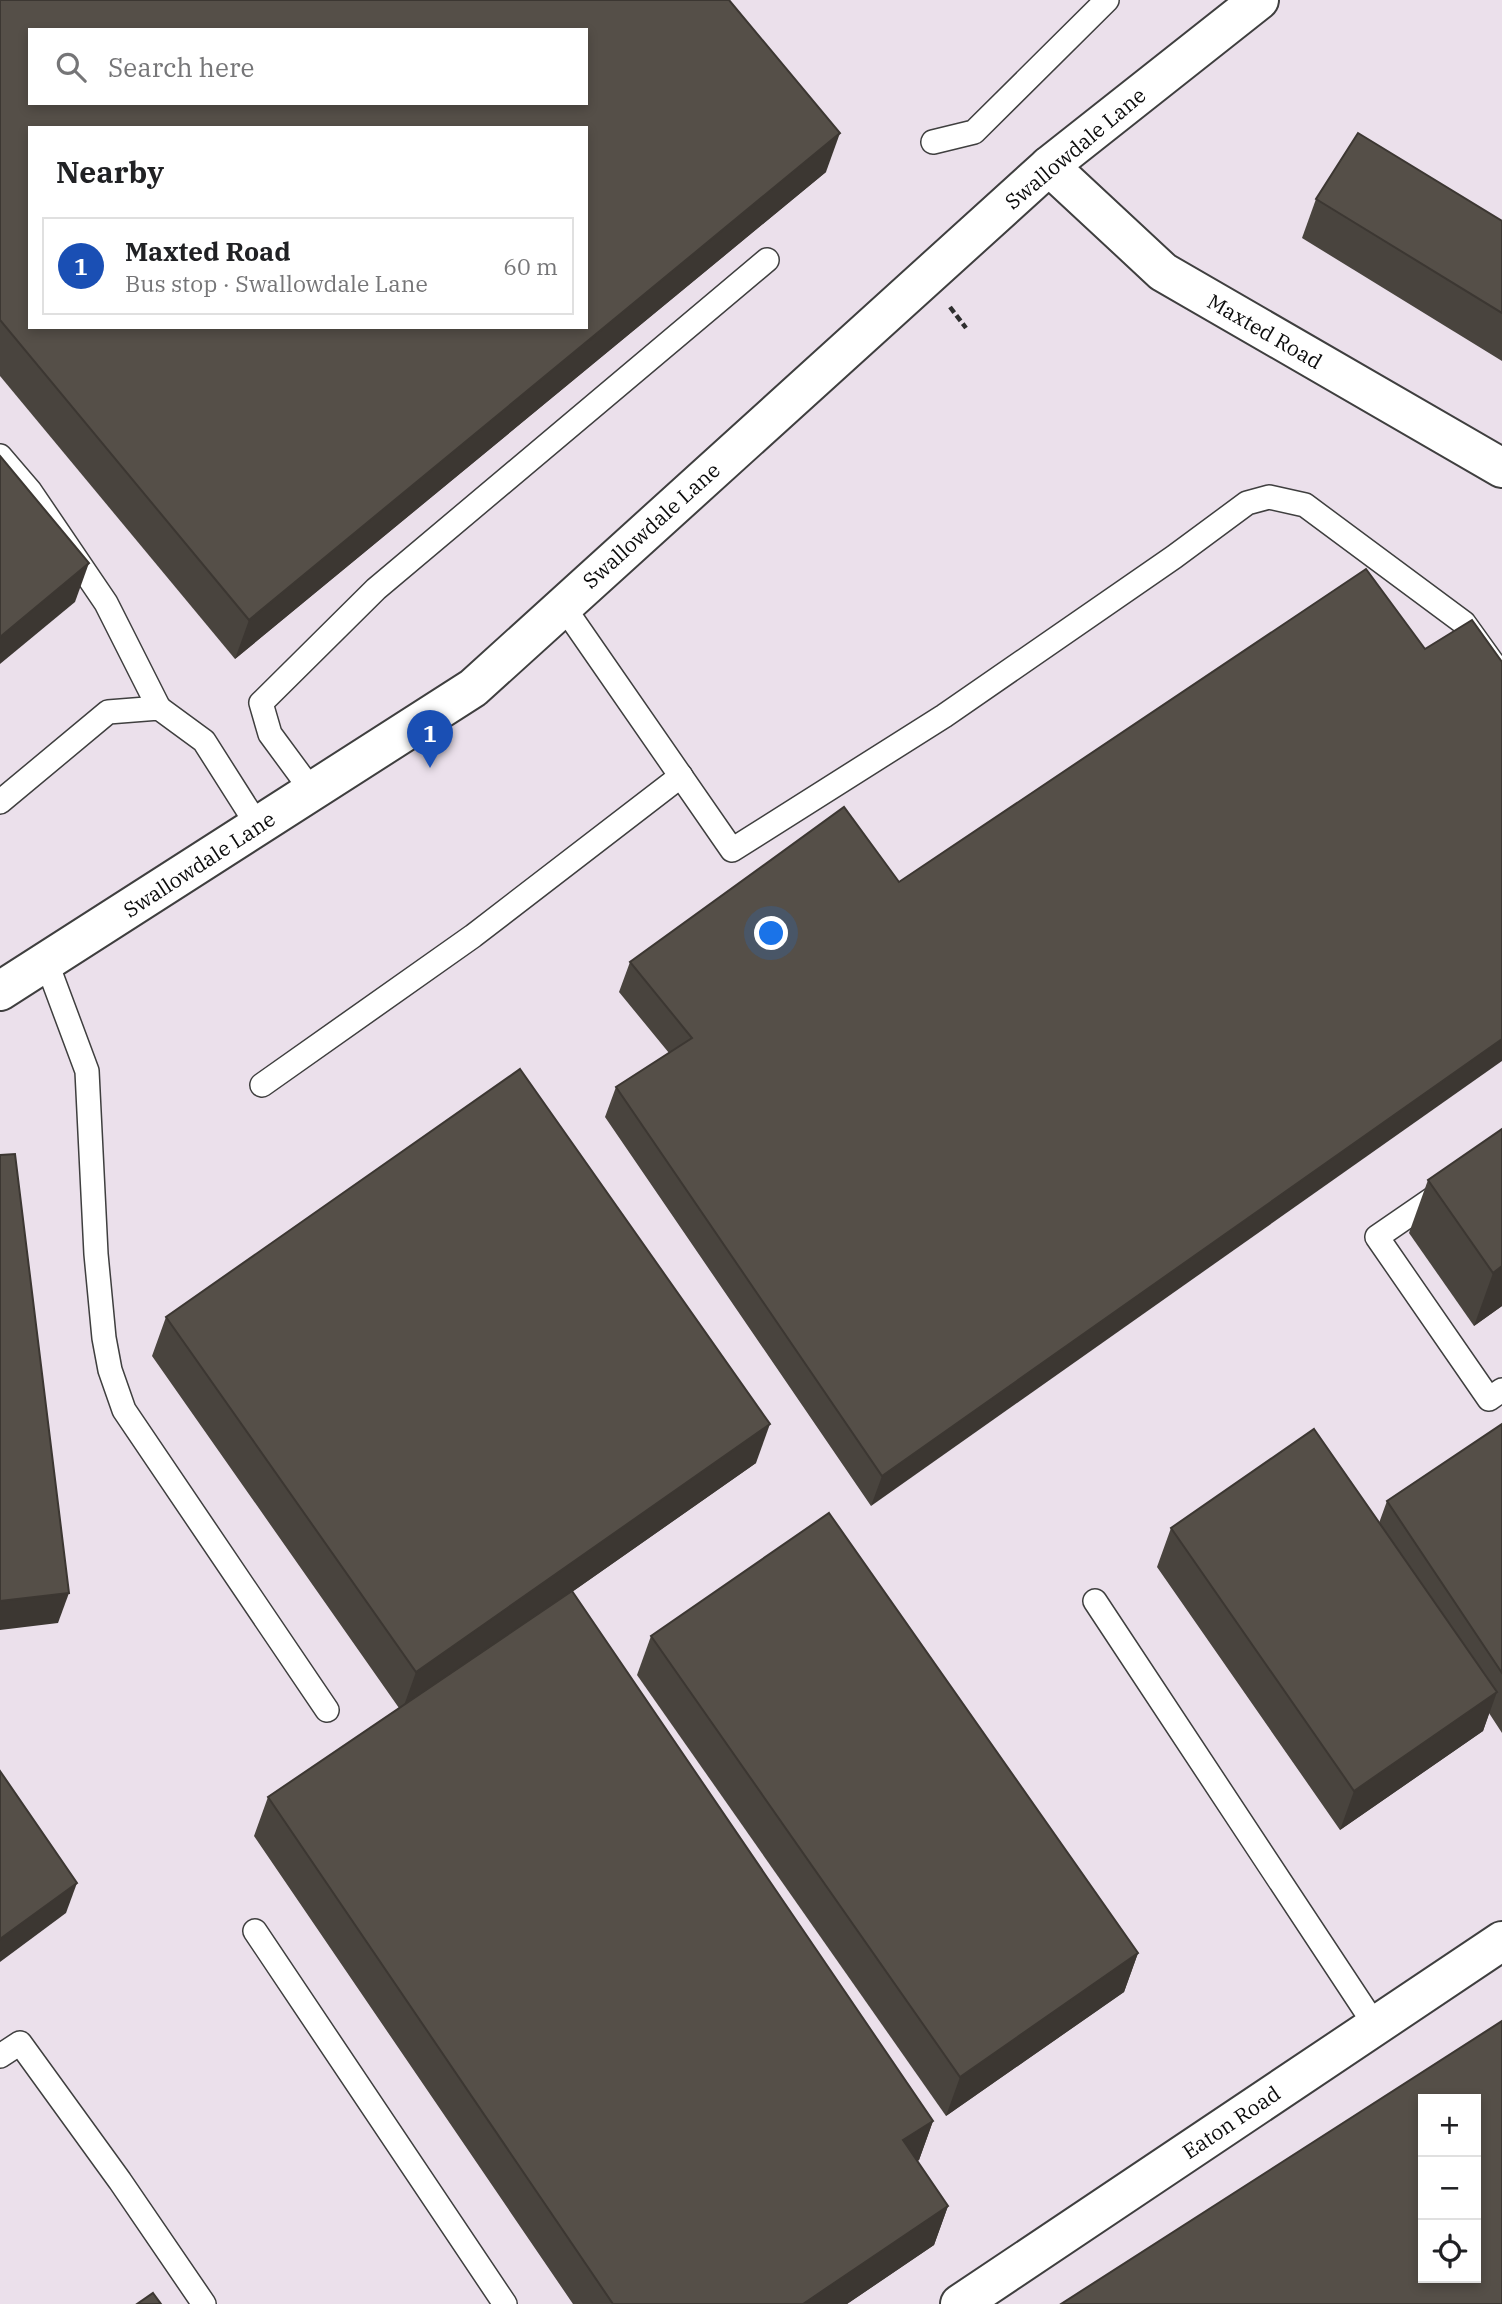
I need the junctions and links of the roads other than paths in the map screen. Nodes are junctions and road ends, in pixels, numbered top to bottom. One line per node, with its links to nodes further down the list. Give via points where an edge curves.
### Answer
1 (1107, 0): 3 (lane, via 974,132)
2 (1259, 0): 4 (street, Swallowdale Lane)
3 (933, 142)
4 (1049, 166): 7 (street, Maxted Road, via 1163,272); 8 (street, Swallowdale Lane)
5 (767, 260): 12 (lane, via 376,589 261,703 270,734)
6 (0, 456): 10 (lane, via 30,491 106,603)
7 (1502, 468)
8 (563, 606): 11 (lane); 12 (street, Swallowdale Lane, via 474,688)
9 (1502, 676): 11 (lane, via 1464,623 1305,505 1269,497 1247,503 944,716 732,850)
10 (159, 708): 13 (lane, via 108,712); 14 (lane, via 204,741)
11 (681, 776): 17 (lane, via 473,936)
12 (312, 791): 14 (street, Swallowdale Lane)
13 (0, 802)
14 (258, 826): 15 (street, Swallowdale Lane)
15 (46, 961): 16 (street, Swallowdale Lane); 21 (lane, via 87,1071 104,1338 124,1410)
16 (0, 991)
17 (262, 1085)
18 (1457, 1182): 19 (lane, via 1377,1237 1489,1399)
19 (1502, 1390)
20 (1095, 1601): 24 (lane)
21 (327, 1710)
22 (255, 1931): 27 (lane)
23 (1502, 1941): 24 (street, Eaton Road)
24 (1375, 2025): 28 (street, Eaton Road)
25 (0, 2056): 26 (lane, via 20,2043)
26 (204, 2304)
27 (505, 2304)
28 (960, 2304)

